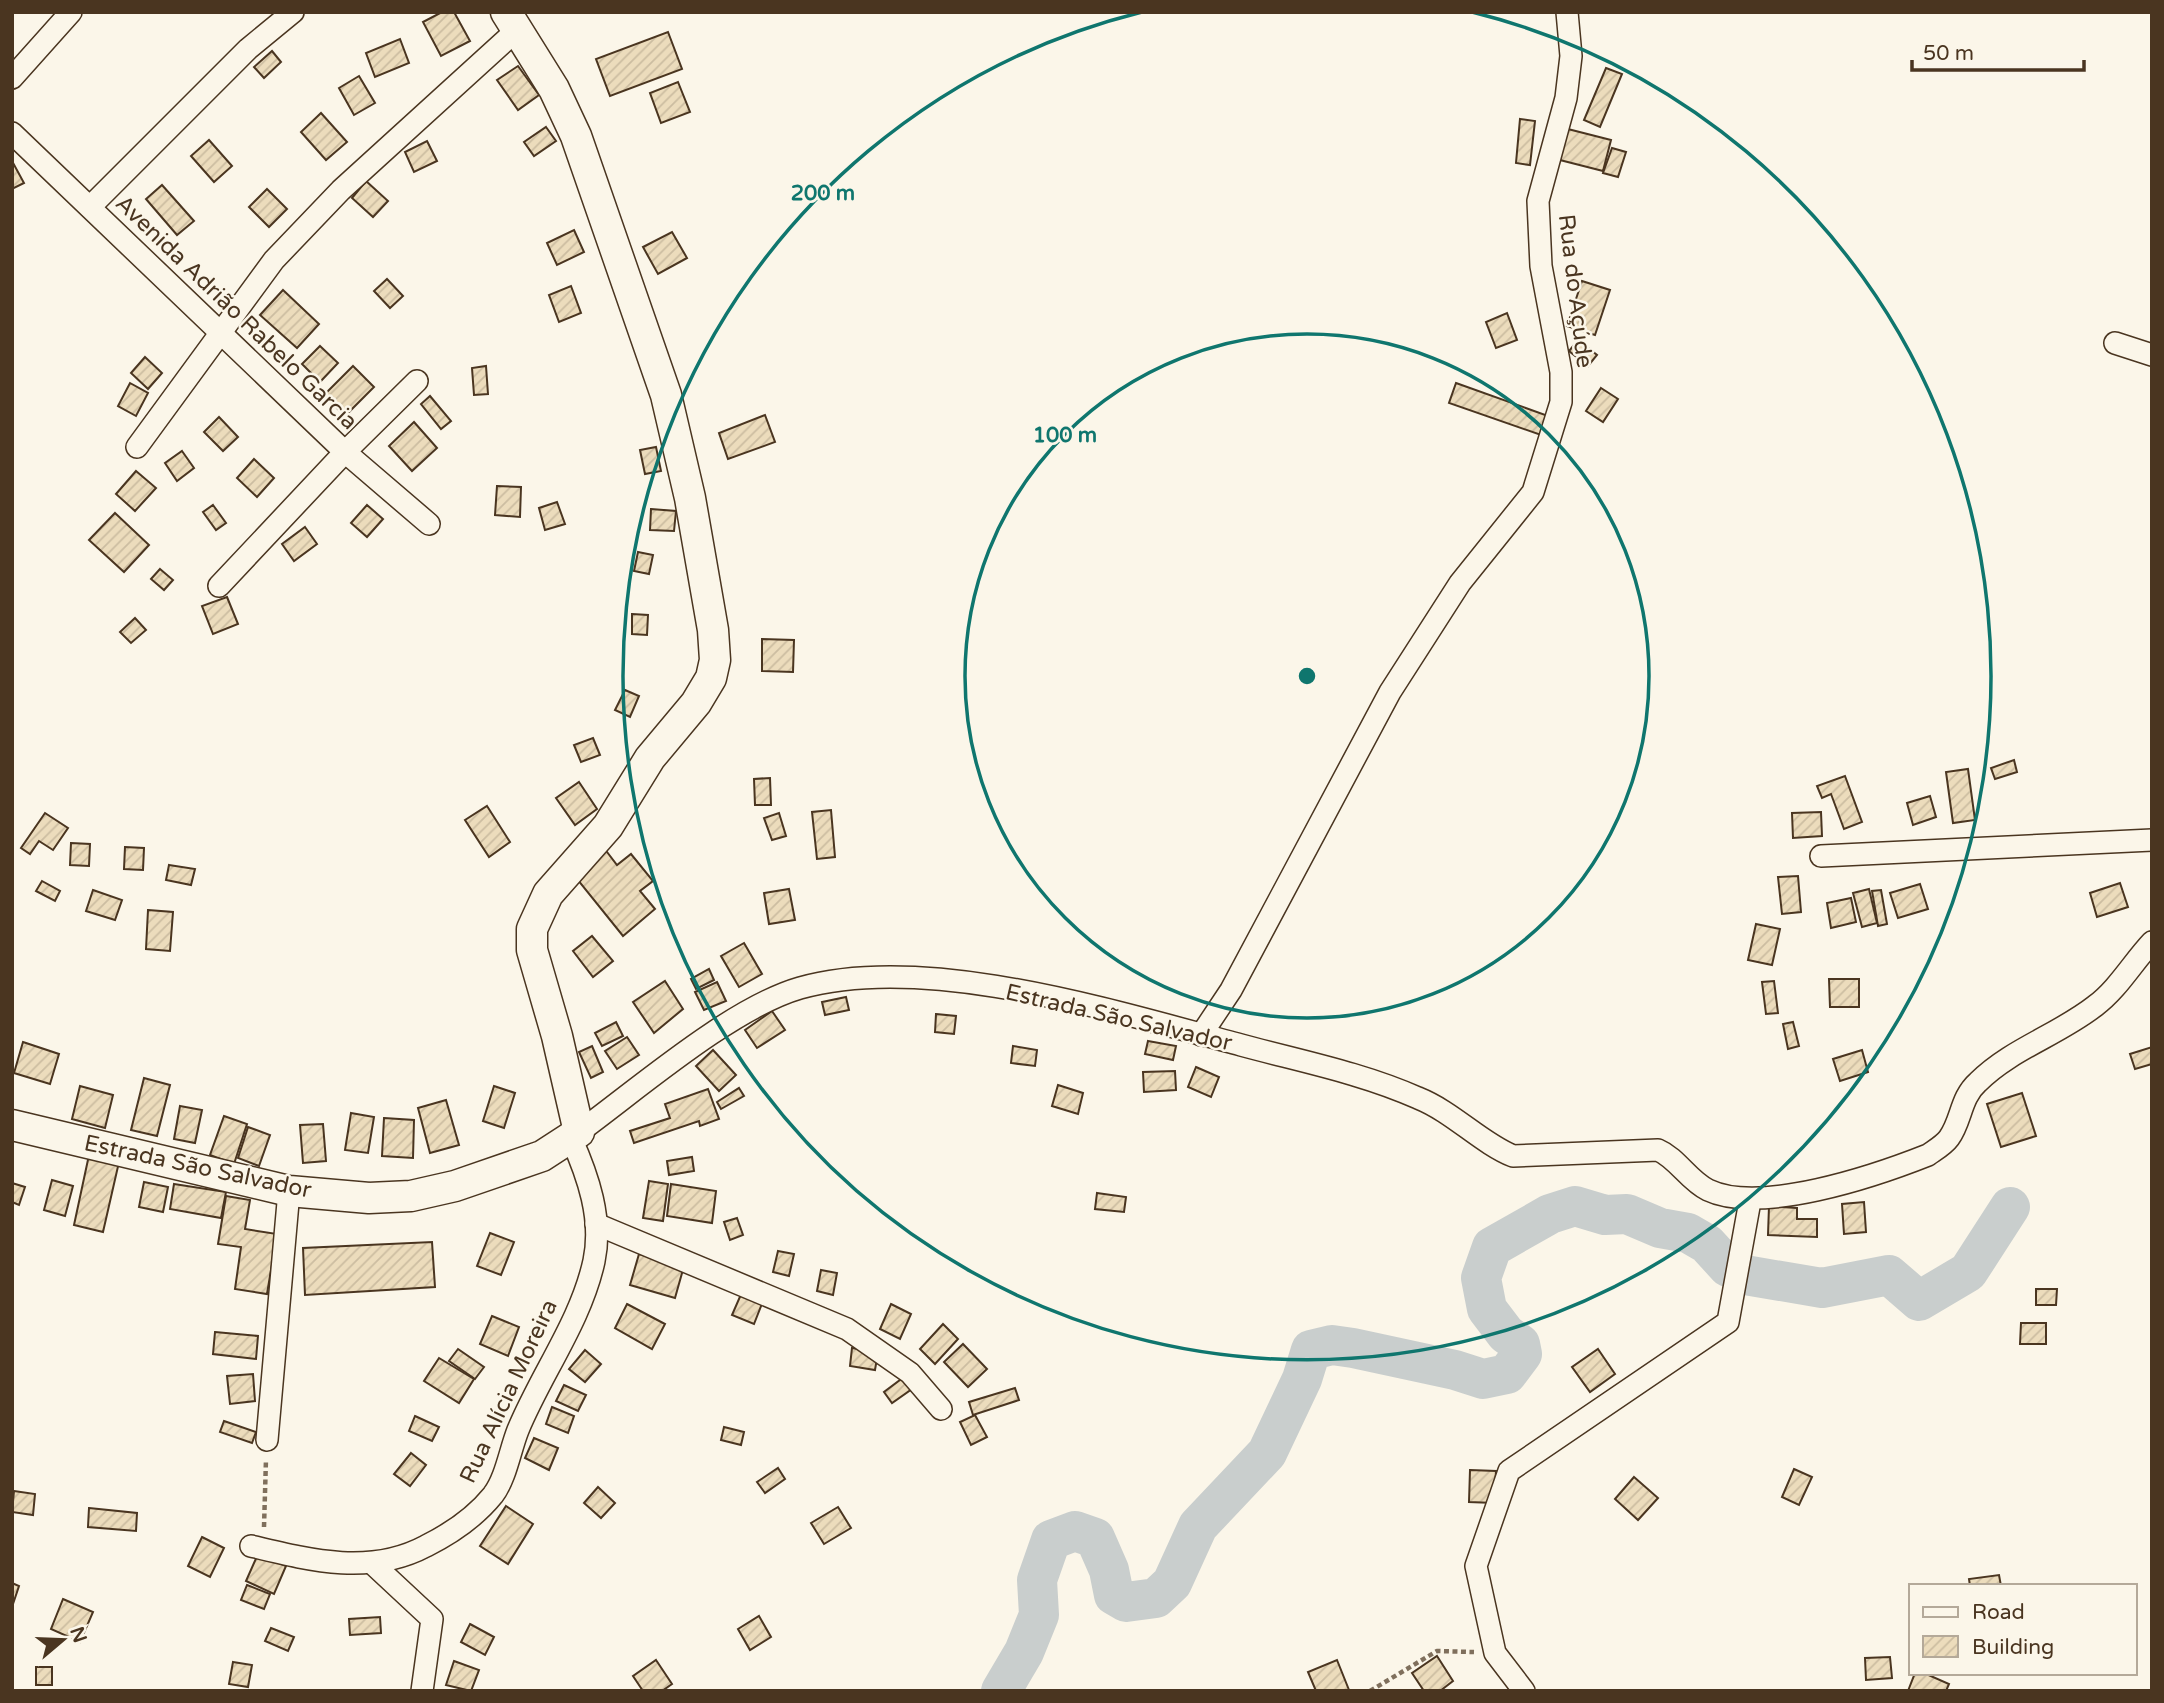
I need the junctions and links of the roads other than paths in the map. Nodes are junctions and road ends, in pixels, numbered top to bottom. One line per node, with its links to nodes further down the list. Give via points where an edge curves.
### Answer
1 (71, 12): 5 (street)
2 (293, 12): 7 (street)
3 (1567, 12): 19 (street, Rua do Açúde, via 1571,55 1566,98 1538,201 1541,266 1561,372 1561,402 1532,492 1460,583 1390,692 1231,990)
4 (512, 21): 8 (street, via 274,260); 21 (street, via 554,89 576,136 666,395 690,498 715,660 712,678 696,703 650,758 608,826 548,894 531,929)
5 (12, 78)
6 (12, 133): 7 (street, Avenida Adrião Rabelo Garcia)
7 (89, 206): 8 (street, Avenida Adrião Rabelo Garcia)
8 (220, 330): 12 (street); 13 (street, Avenida Adrião Rabelo Garcia)
9 (2115, 343): 10 (street)
10 (2152, 355)
11 (417, 381): 13 (street)
12 (137, 447)
13 (345, 452): 14 (street, Avenida Adrião Rabelo Garcia); 15 (street)
14 (429, 524)
15 (219, 586)
16 (2152, 841): 17 (street)
17 (1821, 856)
18 (2152, 942): 23 (street, Estrada São Salvador, via 2097,1005 1998,1064 1976,1083 1947,1142 1928,1155 1779,1199)
19 (1201, 1035): 21 (street, Estrada São Salvador, via 958,980 862,978 800,988 764,1003 721,1028); 23 (street, Estrada São Salvador, via 1360,1077 1419,1098 1513,1156 1658,1150 1706,1190)
20 (12, 1125): 22 (street, Estrada São Salvador)
21 (575, 1135): 22 (street, Estrada São Salvador, via 542,1156 411,1196 369,1198); 24 (street, Rua Alícia Moreira, via 589,1178)
22 (289, 1191): 26 (street)
23 (1750, 1200): 30 (street, via 1728,1322 1510,1471 1476,1566 1495,1653)
24 (596, 1224): 25 (street, via 846,1329 910,1373); 28 (street, Rua Alícia Moreira, via 594,1261 570,1324 518,1429 495,1493 466,1521 425,1548)
25 (941, 1409)
26 (267, 1440)
27 (257, 1548): 28 (street, Rua Alícia Moreira, via 318,1562)
28 (373, 1564): 29 (street, via 432,1619)
29 (422, 1691)
30 (1524, 1691)

